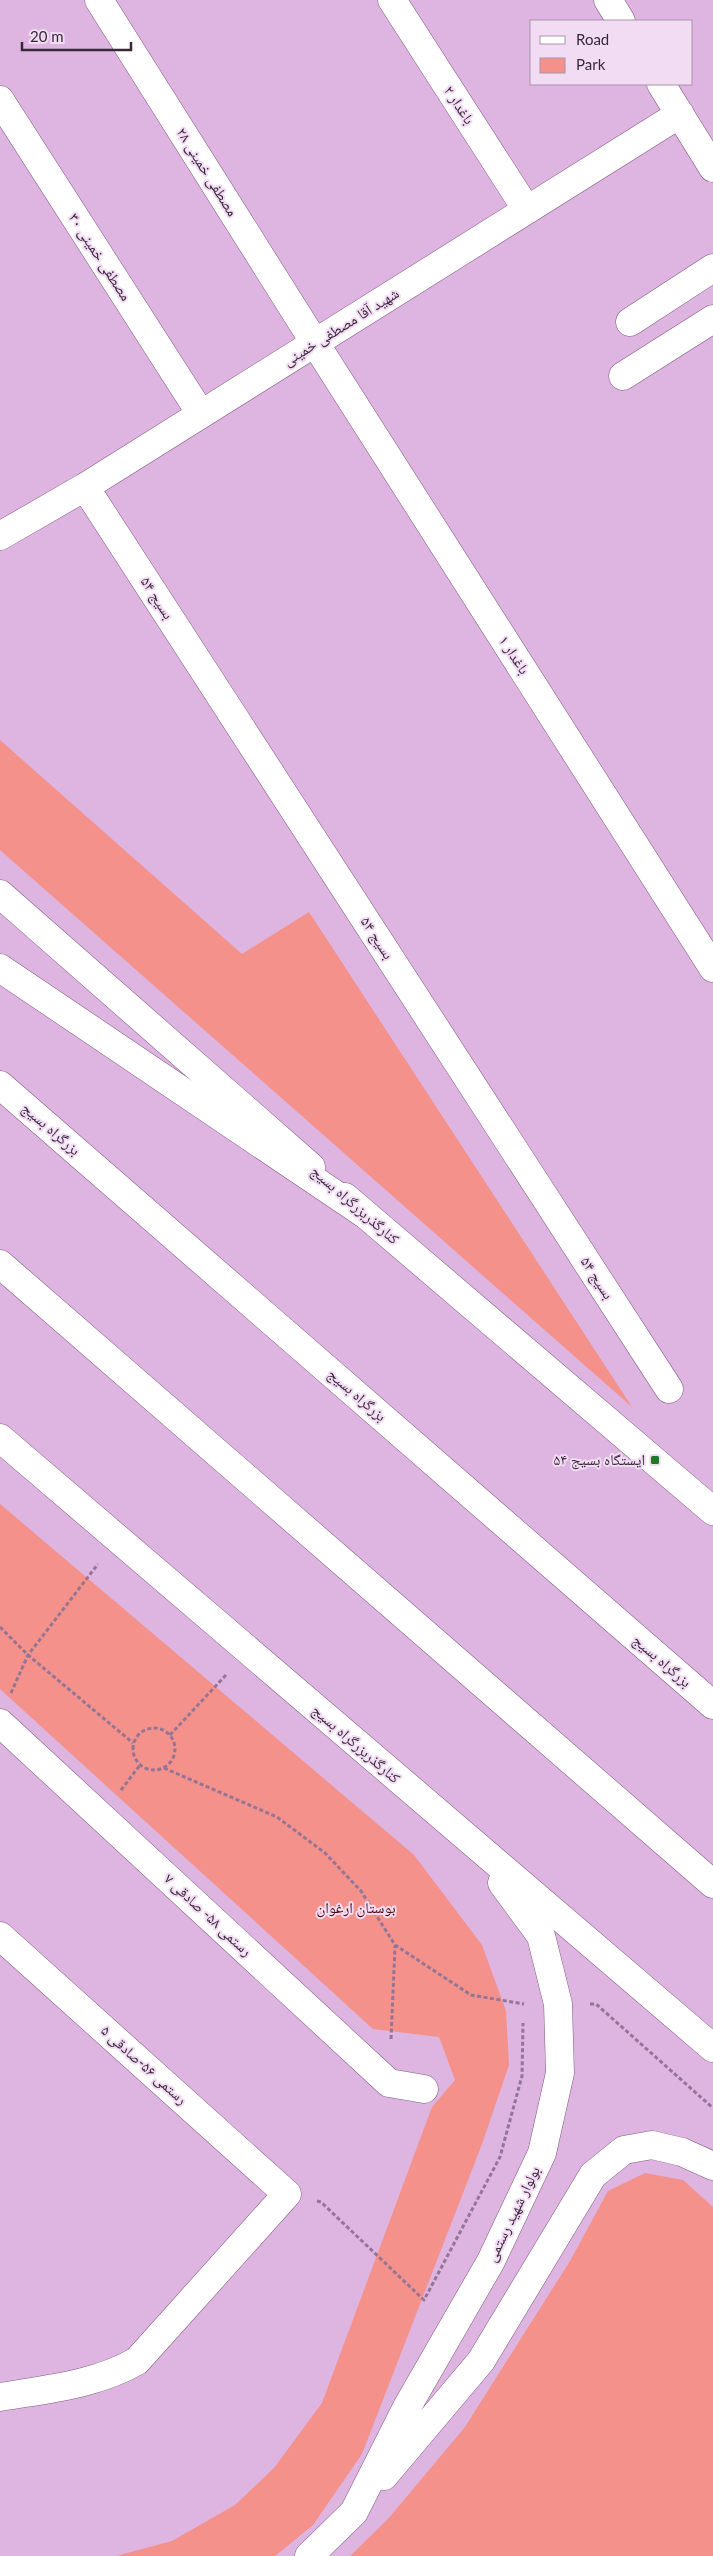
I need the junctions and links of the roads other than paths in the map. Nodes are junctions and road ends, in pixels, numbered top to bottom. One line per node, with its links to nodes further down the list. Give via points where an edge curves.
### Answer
1 (99, 0): 13 (main road, مصطفی خمینی ۲۸)
2 (392, 0): 9 (main road, باغدار ۲)
3 (608, 0): 4 (main road)
4 (620, 20)
5 (662, 85): 7 (main road)
6 (0, 100): 15 (main road, مصطفی خمینی ۳۰)
7 (680, 114): 8 (main road); 9 (main road, شهید آقا مصطفی خمینی)
8 (713, 168)
9 (527, 210): 13 (main road, شهید آقا مصطفی خمینی)
10 (713, 268): 12 (main road)
11 (713, 319): 14 (main road)
12 (630, 322)
13 (315, 343): 15 (main road, شهید آقا مصطفی خمینی); 20 (main road, باغدار ۱)
14 (623, 376)
15 (201, 414): 16 (main road, شهید آقا مصطفی خمینی)
16 (85, 487): 17 (main road, شهید آقا مصطفی خمینی); 24 (main road, بسیج ۵۴)
17 (0, 536)
18 (0, 894): 22 (main road, کنارگذربزرگراه بسیج)
19 (0, 968): 22 (main road)
20 (713, 968)
21 (0, 1085): 27 (main road, بزرگراه بسیج)
22 (363, 1213): 26 (main road, کنارگذربزرگراه بسیج)
23 (0, 1264): 30 (main road)
24 (669, 1389)
25 (0, 1438): 29 (main road, کنارگذربزرگراه بسیج)
26 (713, 1511)
27 (713, 1705)
28 (0, 1723): 33 (main road, رستمی ۵۸- صادقی ۷, via 389,2083)
29 (474, 1845): 32 (main road, کنارگذربزرگراه بسیج); 36 (main road, بولوار شهید رستمی, via 541,1936 558,2004 560,2073 542,2153 491,2262 407,2408)
30 (713, 1884)
31 (0, 1936): 35 (main road, رستمی ۵۶-صادقی ۵, via 287,2194 137,2361 114,2374 92,2380)
32 (713, 2048)
33 (424, 2089)
34 (713, 2166): 36 (main road, via 682,2152 652,2145 624,2150 593,2175 482,2361)
35 (0, 2397)
36 (354, 2512): 37 (main road, بولوار شهید رستمی)
37 (309, 2556)

